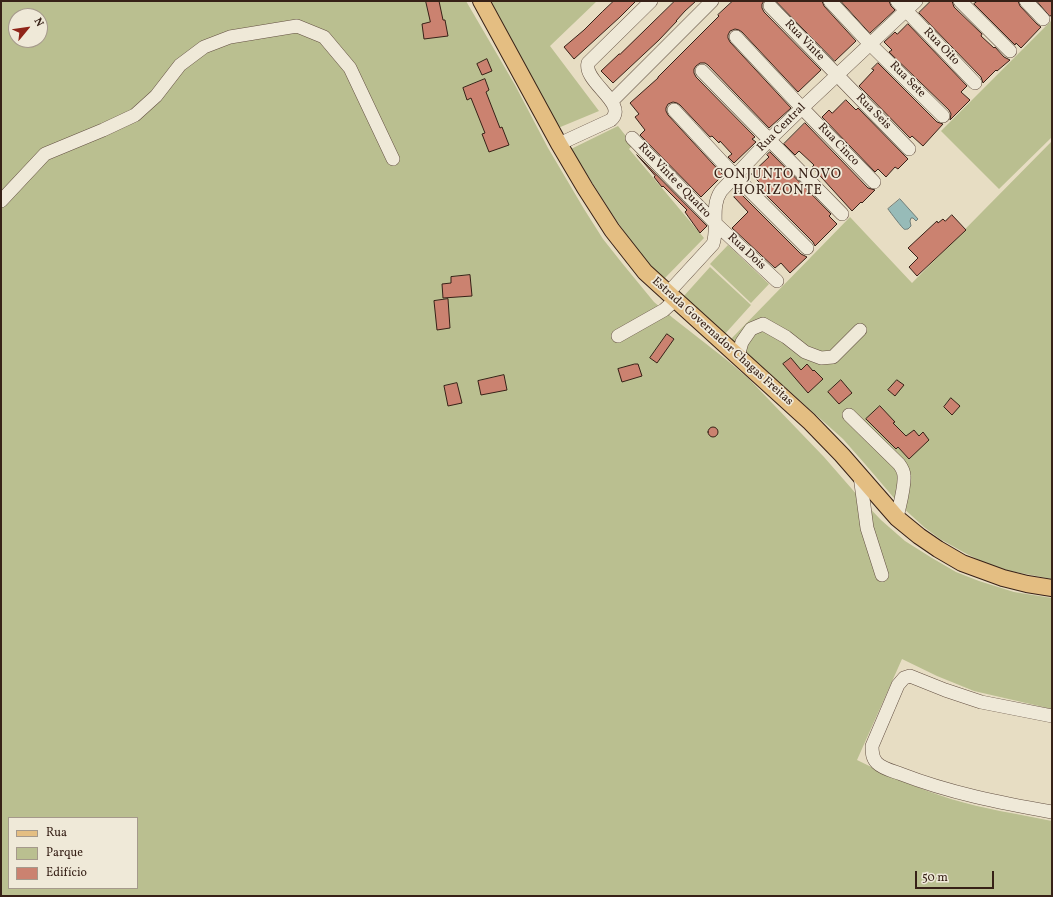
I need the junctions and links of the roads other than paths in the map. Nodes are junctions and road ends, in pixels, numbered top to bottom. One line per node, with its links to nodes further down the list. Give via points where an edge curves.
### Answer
1 (481, 1): 23 (main road, Estrada Governador Chagas Freitas)
2 (651, 1): 17 (street, via 588,63 591,78)
3 (712, 1): 17 (street)
4 (830, 1): 12 (street, Rua Sete)
5 (916, 1): 9 (street, Rua Central)
6 (960, 1): 13 (street)
7 (1026, 1): 10 (street)
8 (770, 6): 15 (street, Rua Vinte)
9 (902, 6): 12 (street, Rua Central); 16 (street, Rua Oito)
10 (1043, 19)
11 (736, 37): 18 (street, Rua Cinco)
12 (870, 44): 15 (street, Rua Central); 20 (street, Rua Sete)
13 (1010, 51)
14 (702, 71): 22 (street)
15 (837, 76): 18 (street, Rua Central); 24 (street, Rua Seis)
16 (975, 83)
17 (612, 101): 23 (street, via 616,113 611,120)
18 (802, 108): 22 (street, Rua Central); 27 (street, Rua Cinco)
19 (674, 110): 26 (street)
20 (943, 116)
21 (632, 138): 30 (street, Rua Vinte e Quatro)
22 (770, 140): 26 (street, Rua Central); 29 (street)
23 (558, 144): 33 (main road, Estrada Governador Chagas Freitas, via 612,230 645,272)
24 (909, 149)
25 (393, 159): 28 (street, via 350,68 324,37 297,26 230,37 204,47 180,65 156,96 135,115 45,154)
26 (736, 176): 30 (street, Rua Central, via 719,195 716,202); 31 (street)
27 (874, 182)
28 (1, 201)
29 (842, 214)
30 (715, 224): 32 (street, Rua Dois); 33 (street, Rua Central, via 711,247)
31 (807, 248)
32 (777, 281)
33 (672, 296): 35 (street, Rua Central, via 664,310); 36 (main road, Estrada Governador Chagas Freitas)
34 (860, 330): 36 (street, via 833,357 822,358 805,352 786,336 763,324 751,329 742,342)
35 (618, 336)
36 (738, 356): 38 (main road, Estrada Governador Chagas Freitas, via 813,425)
37 (849, 415): 39 (street, via 903,470 904,483)
38 (860, 476): 39 (main road, Estrada Governador Chagas Freitas); 40 (street, via 867,528)
39 (897, 518): 41 (main road, Estrada Governador Chagas Freitas, via 938,549 962,563 1003,578)
40 (882, 575)
41 (1052, 588)
42 (1052, 716): 43 (street, via 981,702 910,676 898,685 872,746 872,755 876,762 922,782 960,794)
43 (1052, 812)

